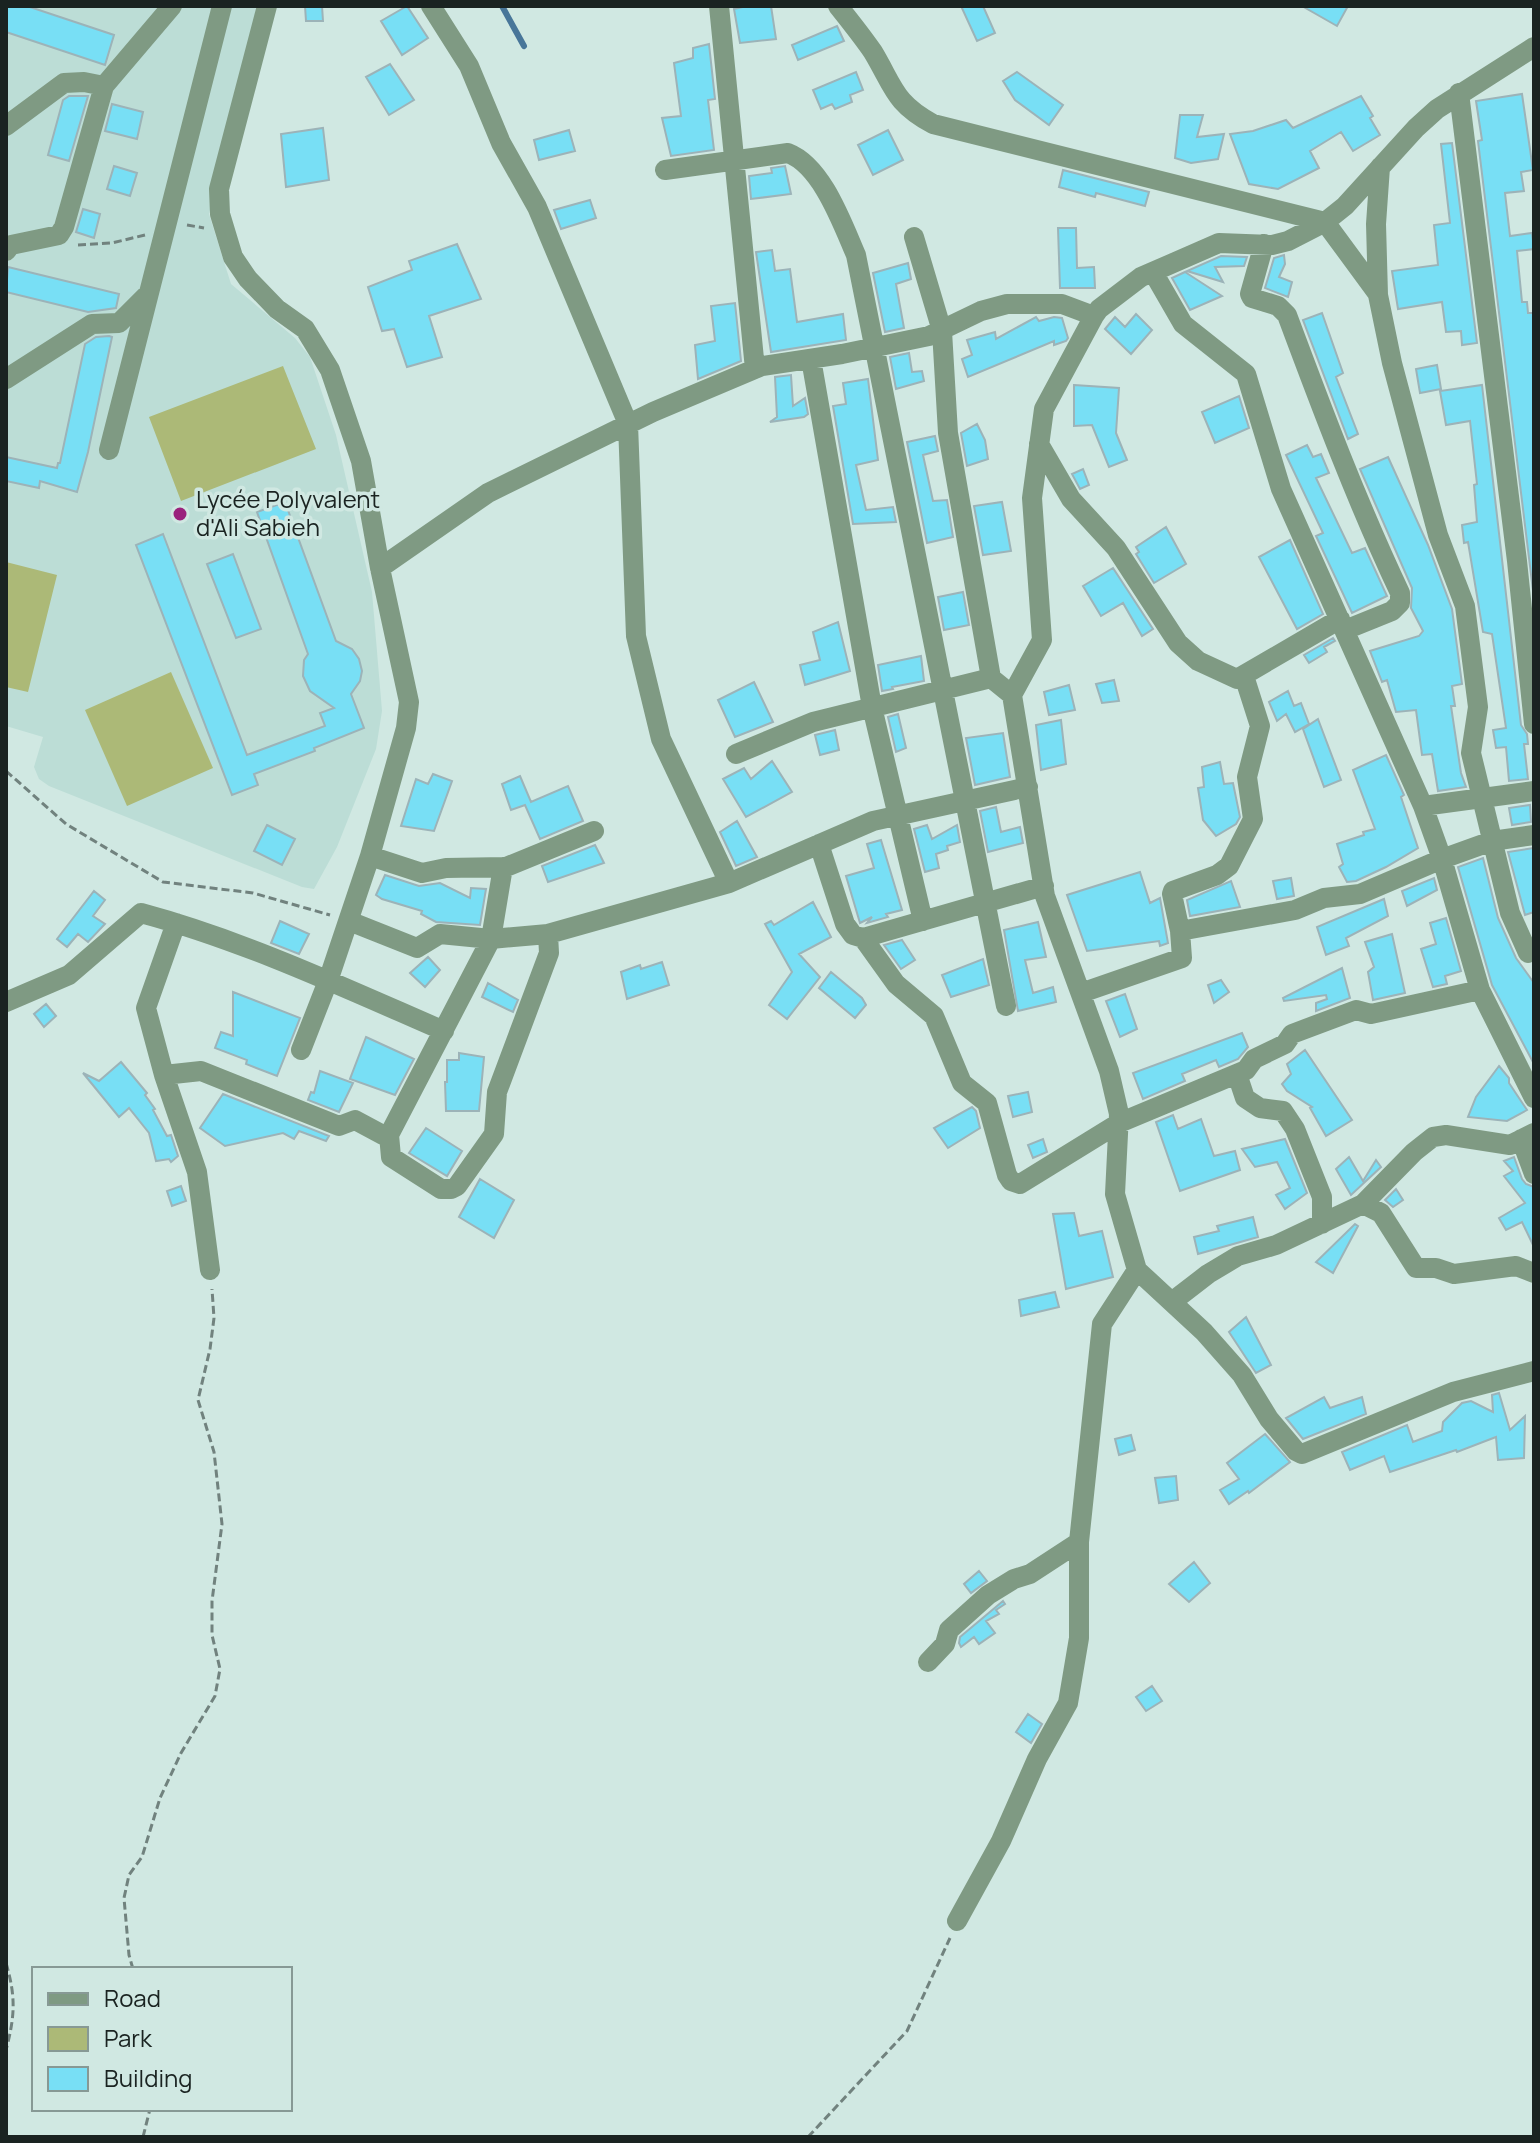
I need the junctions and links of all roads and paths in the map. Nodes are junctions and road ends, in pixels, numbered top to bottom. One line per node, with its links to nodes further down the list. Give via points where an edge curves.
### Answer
1 (172, 6): 8 (street)
2 (222, 6): 15 (street)
3 (267, 6): 16 (street, via 219,189)
4 (431, 6): 30 (street, via 469,66 501,143 537,207)
5 (719, 6): 11 (street)
6 (838, 6): 14 (street, via 898,98 933,124)
7 (1534, 47): 9 (street)
8 (104, 86): 10 (street, via 64,83); 20 (street, via 64,227 59,235 11,245)
9 (1459, 93): 12 (street); 40 (street)
10 (6, 126)
11 (735, 160): 13 (street); 26 (street, via 788,153 802,158 830,198 856,255); 28 (street)
12 (1380, 167): 14 (street); 23 (street)
13 (665, 170)
14 (1325, 222): 18 (street, via 1288,241); 23 (street)
15 (165, 229): 16 (path, via 185,225); 19 (path, via 112,243); 22 (street)
16 (224, 231): 33 (street, via 248,279 305,329 330,370 361,461)
17 (914, 237): 25 (street)
18 (1264, 244): 21 (street, via 1219,243); 34 (street, via 1250,294 1287,315 1331,434 1400,593 1400,603 1392,611)
19 (68, 245)
20 (6, 251)
21 (1153, 272): 24 (street); 34 (street, via 1183,324 1246,374 1281,489)
22 (149, 293): 29 (street, via 119,323 92,324); 32 (street)
23 (1378, 295): 45 (street, via 1438,535 1465,606 1478,707 1471,753)
24 (1094, 316): 25 (street, via 1062,304 1007,304); 31 (street, via 1044,409)
25 (942, 331): 26 (street); 36 (street, via 948,433)
26 (875, 348): 27 (street); 37 (street)
27 (811, 359): 28 (street); 39 (street)
28 (755, 369): 30 (street)
29 (6, 379)
30 (628, 424): 33 (street, via 488,493); 56 (street, via 636,636 661,739)
31 (1039, 444): 35 (street, via 1071,499 1116,548 1178,643 1198,661 1237,679); 38 (street, via 1032,498 1042,640)
32 (109, 450)
33 (380, 568): 53 (street, via 409,702)
34 (1343, 624): 35 (street); 47 (street)
35 (1244, 676): 62 (street, via 1260,726 1247,777 1253,819 1229,866 1173,891)
36 (991, 678): 37 (street); 38 (street)
37 (943, 690): 39 (street); 46 (street)
38 (1012, 695): 43 (street)
39 (872, 707): 41 (street, via 813,722); 48 (street)
40 (1534, 724)
41 (736, 754)
42 (6, 771): 59 (path, via 66,824 163,882 253,893)
43 (1028, 787): 46 (street); 57 (street)
44 (1534, 791): 45 (street)
45 (1481, 797): 47 (street); 51 (street)
46 (965, 801): 48 (street); 58 (street)
47 (1423, 806): 54 (street)
48 (897, 815): 52 (street); 60 (street)
49 (594, 831): 55 (street)
50 (1534, 835): 51 (street)
51 (1492, 841): 54 (street); 66 (street, via 1510,913 1528,953)
52 (819, 844): 56 (street); 64 (street, via 845,924)
53 (370, 856): 55 (street, via 422,873); 59 (street)
54 (1442, 859): 62 (street, via 1360,894); 68 (street)
55 (503, 867): 65 (street)
56 (729, 883): 63 (street)
57 (1044, 886): 58 (street); 69 (street)
58 (985, 903): 60 (street); 71 (street)
59 (349, 921): 65 (street, via 417,948 440,934); 67 (street)
60 (923, 921): 64 (street)
61 (176, 923): 67 (street); 70 (street, via 141,913 69,975); 75 (street, via 146,1008)
62 (1180, 931): 69 (street, via 1182,958)
63 (548, 934): 65 (street); 78 (street, via 549,953 497,1092 494,1134 457,1186 441,1189 391,1157)
64 (863, 938): 77 (street, via 896,984 934,1016 962,1083 987,1103 1011,1181 1020,1184)
65 (491, 939): 72 (street)
66 (1534, 950)
67 (328, 981): 72 (street); 73 (street)
68 (1480, 990): 74 (street, via 1371,1014 1356,1010 1292,1034); 76 (street)
69 (1081, 993): 77 (street, via 1109,1071)
70 (6, 1002)
71 (1006, 1006)
72 (444, 1031): 78 (street)
73 (301, 1050)
74 (1237, 1074): 77 (street); 82 (street, via 1245,1098 1260,1108 1283,1111 1295,1129 1322,1197)
75 (164, 1075): 78 (street, via 201,1071 339,1126 355,1120); 83 (street, via 197,1172)
76 (1533, 1095)
77 (1119, 1123): 84 (street, via 1115,1194)
78 (389, 1135)
79 (1528, 1136): 80 (street); 81 (street, via 1510,1145 1433,1137)
80 (1534, 1174)
81 (1363, 1204): 82 (street); 85 (street, via 1381,1213 1416,1268 1454,1274 1516,1266)
82 (1322, 1224): 86 (street, via 1238,1256)
83 (210, 1270): 92 (path, via 214,1318 198,1400 214,1452 222,1524 212,1601 220,1669 215,1696 181,1753 142,1857 129,1875 124,1898)
84 (1137, 1270): 86 (street); 88 (street, via 1102,1324)
85 (1534, 1273)
86 (1173, 1301): 87 (street, via 1242,1375 1269,1419 1302,1454 1453,1392)
87 (1534, 1371)
88 (1079, 1542): 89 (street, via 988,1595 949,1630 945,1644); 90 (street, via 1079,1638 1068,1703)
89 (928, 1662)
90 (957, 1921): 96 (path, via 907,2031)
91 (6, 1963): 93 (path, via 14,2022)
92 (132, 1967)
93 (6, 2050)
94 (150, 2111): 95 (path)
95 (143, 2137)
96 (808, 2137)

